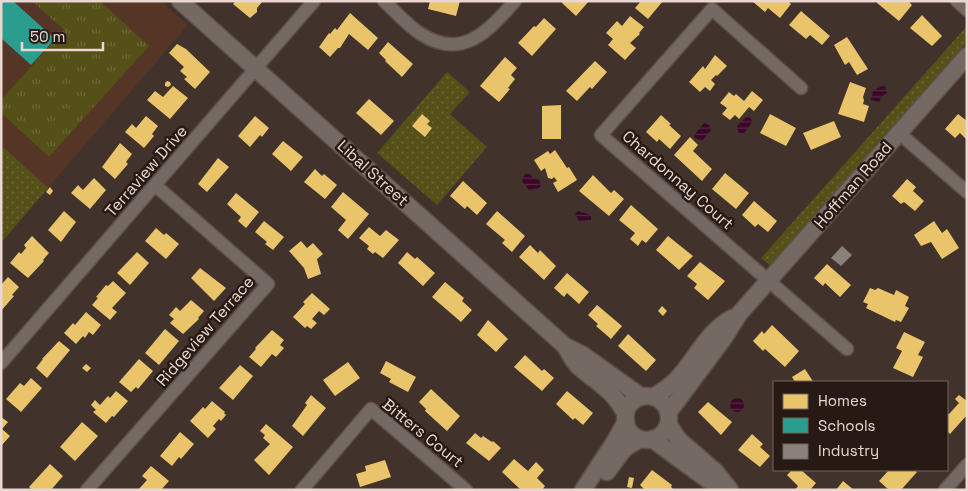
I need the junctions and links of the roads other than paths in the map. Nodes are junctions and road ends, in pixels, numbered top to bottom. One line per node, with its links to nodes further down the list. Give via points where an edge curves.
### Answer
1 (180, 1): 8 (street, Libal Street)
2 (314, 1): 8 (street, Terraview Drive)
3 (384, 1): 4 (street, via 421,34 440,43 478,38)
4 (515, 1)
5 (957, 1): 6 (street)
6 (967, 10)
7 (967, 56): 10 (street, Hoffman Road)
8 (256, 69): 11 (street, Terraview Drive); 15 (street, Libal Street)
9 (801, 88): 13 (street, Chardonnay Court, via 712,9 601,135)
10 (899, 133): 12 (street); 13 (street, Hoffman Road)
11 (155, 185): 17 (street, Terraview Drive); 23 (street, Ridgeview Terrace, via 268,284)
12 (967, 192)
13 (768, 281): 14 (street, Hoffman Road); 16 (street)
14 (739, 314): 18 (street, Hoffman Road, via 716,329 677,379); 20 (street, Hoffman Road)
15 (565, 346): 18 (street, Libal Street); 19 (street, Libal Street, via 576,365 609,390)
16 (847, 349)
17 (1, 363)
18 (647, 397): 19 (street, via 631,404); 20 (street, via 663,403)
19 (626, 418): 21 (street, via 630,432); 26 (street, via 615,441)
20 (668, 418): 21 (street, via 662,434); 28 (street, via 679,440 715,471)
21 (646, 439): 27 (street, via 624,450 600,481); 28 (street)
22 (967, 465): 29 (street)
23 (87, 490)
24 (302, 490): 25 (street, Bitters Court, via 371,409)
25 (466, 490)
26 (582, 490)
27 (586, 490)
28 (729, 490)
29 (945, 490)

